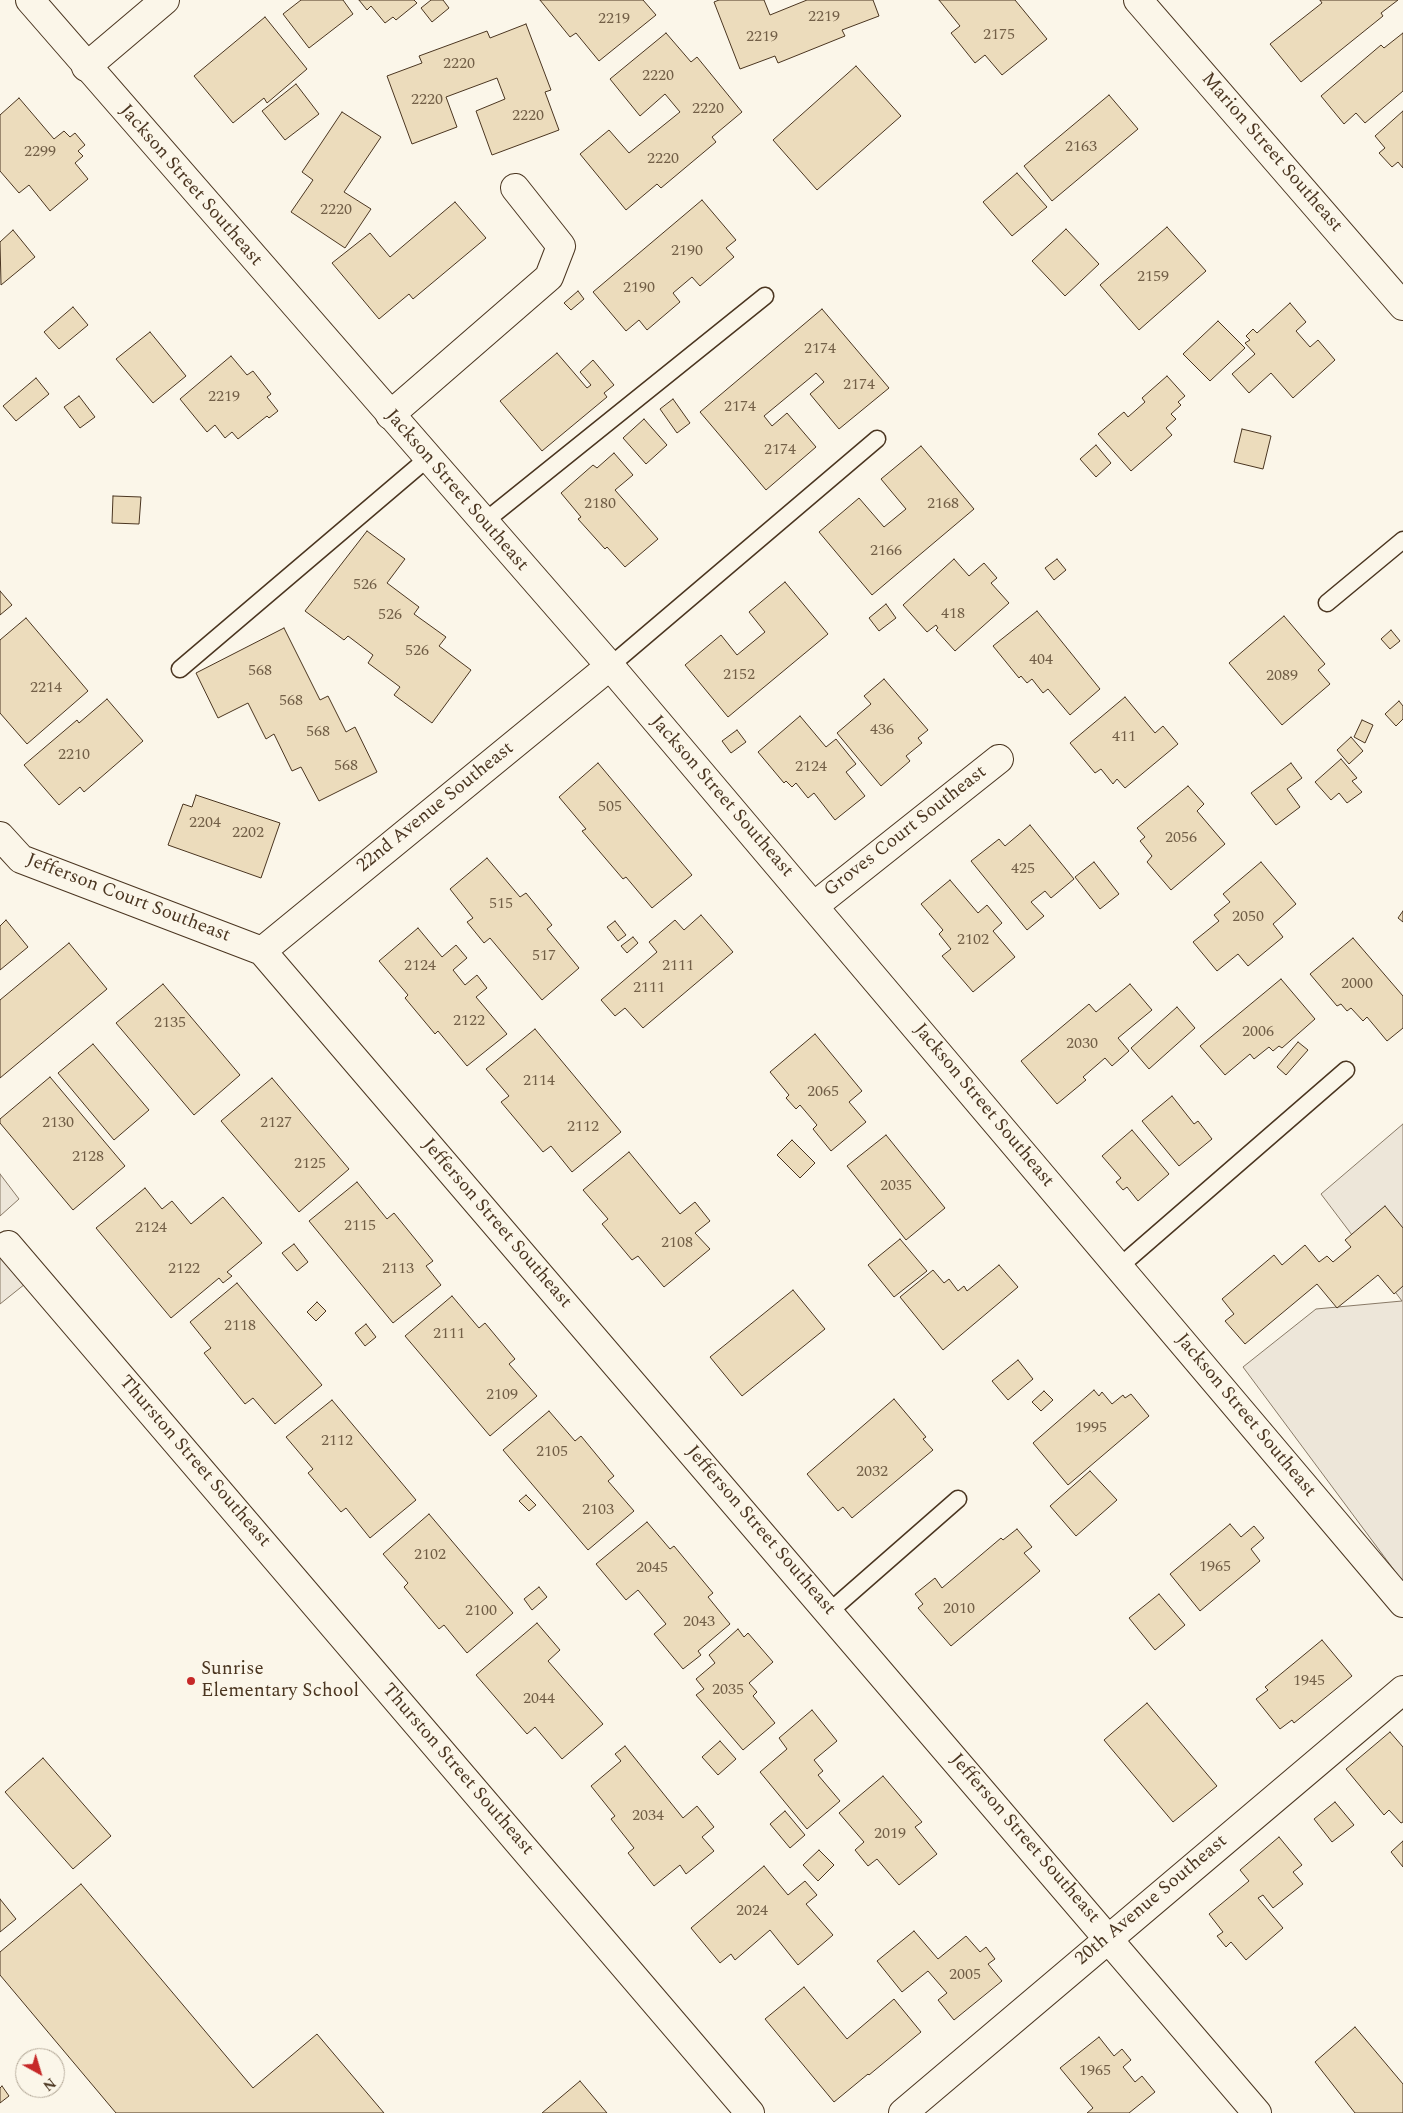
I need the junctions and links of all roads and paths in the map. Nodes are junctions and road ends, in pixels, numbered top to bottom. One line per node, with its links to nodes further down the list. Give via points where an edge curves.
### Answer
1 (30, 0): 4 (street, Jackson Street Southeast)
2 (165, 0): 4 (street)
3 (1138, 0): 7 (street, Marion Street Southeast)
4 (86, 67): 8 (street, Jackson Street Southeast)
5 (515, 188): 8 (street, via 562,246 549,277)
6 (765, 296): 11 (lane)
7 (1403, 306)
8 (390, 416): 10 (street, Jackson Street Southeast)
9 (877, 439): 14 (lane)
10 (428, 458): 11 (street, Jackson Street Southeast); 15 (lane)
11 (484, 522): 14 (street, Jackson Street Southeast)
12 (1403, 540): 13 (lane)
13 (1327, 603)
14 (610, 666): 18 (street, Jackson Street Southeast); 19 (street, 22nd Avenue Southeast)
15 (180, 669)
16 (999, 759): 18 (street, Groves Court Southeast)
17 (0, 836): 19 (street, Jefferson Court Southeast, via 21,859)
18 (814, 906): 22 (street, Jackson Street Southeast)
19 (262, 951): 25 (street, Jefferson Street Southeast)
20 (1346, 1070): 22 (lane)
21 (8, 1245): 28 (street, Thurston Street Southeast)
22 (1119, 1267): 24 (street, Jackson Street Southeast)
23 (958, 1499): 25 (lane)
24 (1403, 1603)
25 (829, 1612): 27 (street, Jefferson Street Southeast)
26 (1403, 1690): 27 (street, 20th Avenue Southeast)
27 (1108, 1938): 29 (street, 20th Avenue Southeast); 30 (street, Jefferson Street Southeast)
28 (750, 2113)
29 (903, 2113)
30 (1257, 2113)

